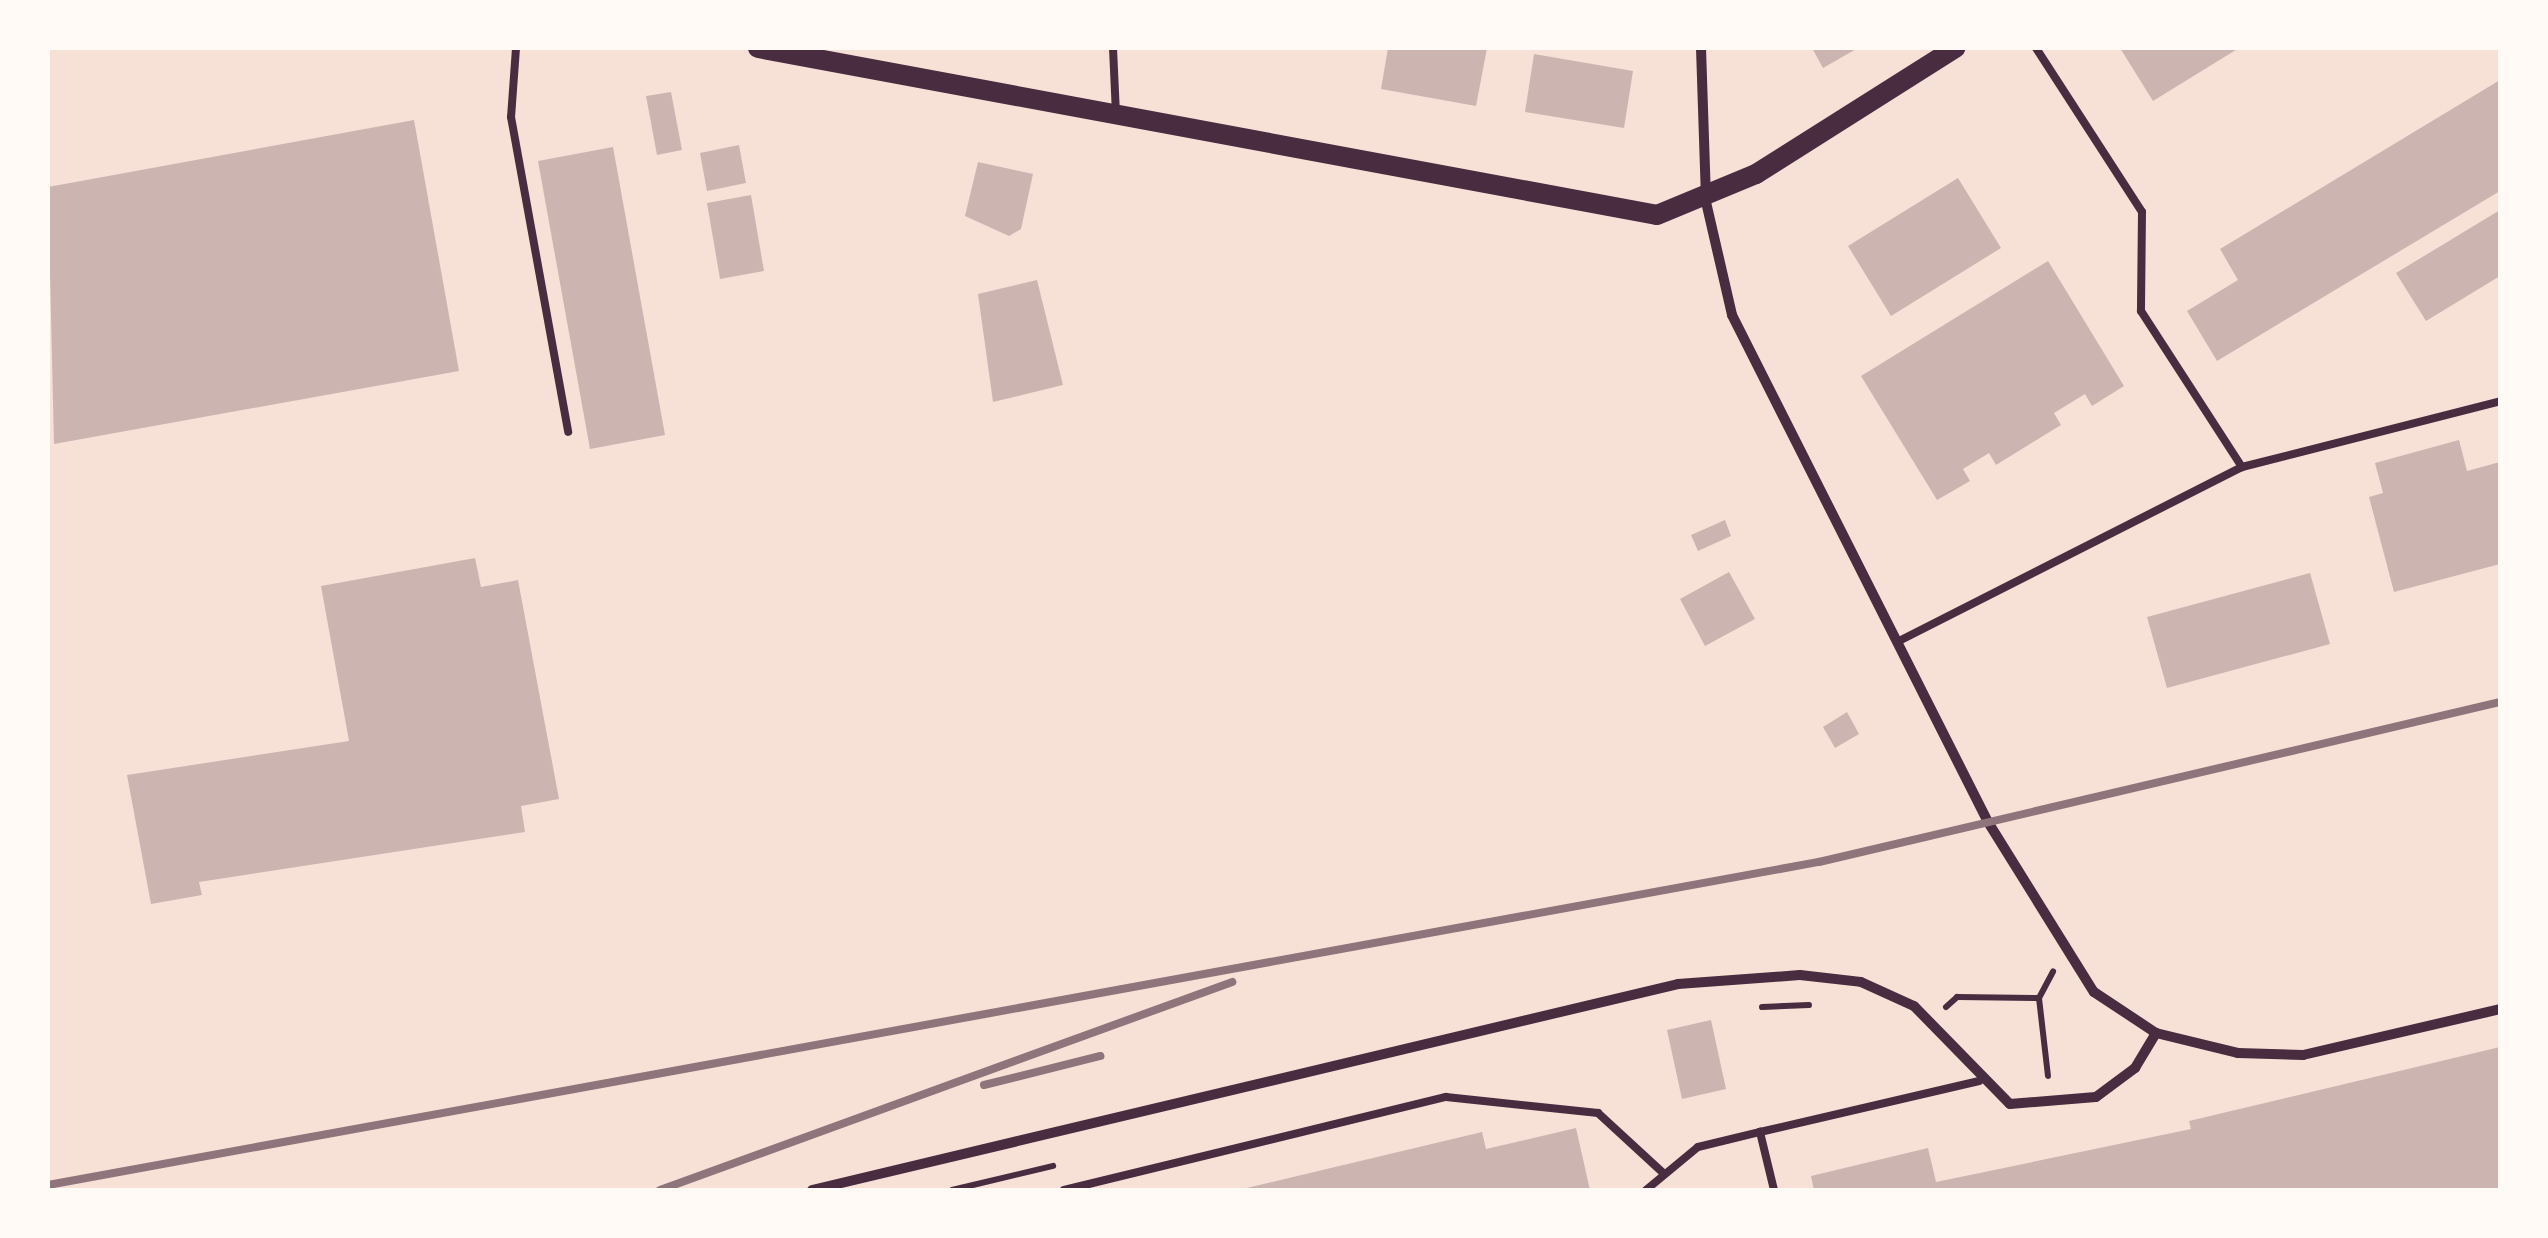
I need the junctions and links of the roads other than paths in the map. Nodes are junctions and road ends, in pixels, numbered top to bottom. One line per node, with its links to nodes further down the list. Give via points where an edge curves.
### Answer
1 (516, 48): 10 (lane, via 511,117)
2 (758, 48): 7 (main road)
3 (1113, 48): 7 (lane)
4 (1701, 48): 8 (street)
5 (1955, 48): 8 (main road)
6 (2036, 48): 11 (lane, via 2142,212 2141,311)
7 (1116, 116): 8 (main road, via 1632,214)
8 (1706, 202): 12 (street, via 1732,315)
9 (2500, 402): 11 (lane)
10 (568, 432)
11 (2242, 466): 12 (lane)
12 (1896, 642): 14 (street, via 2028,896 2094,992)
13 (2500, 1009): 14 (street, via 2303,1055 2204,1049)
14 (2156, 1033): 15 (street, via 2118,1084 2052,1106 2010,1104)
15 (1979, 1081): 16 (lane); 18 (street, via 1931,1021 1860,982 1800,975 1678,984)
16 (1760, 1132): 17 (lane, via 1698,1147); 21 (lane)
17 (1661, 1172): 19 (lane, via 1598,1113 1446,1098); 20 (lane)
18 (812, 1190)
19 (1064, 1190)
20 (1646, 1190)
21 (1774, 1190)

